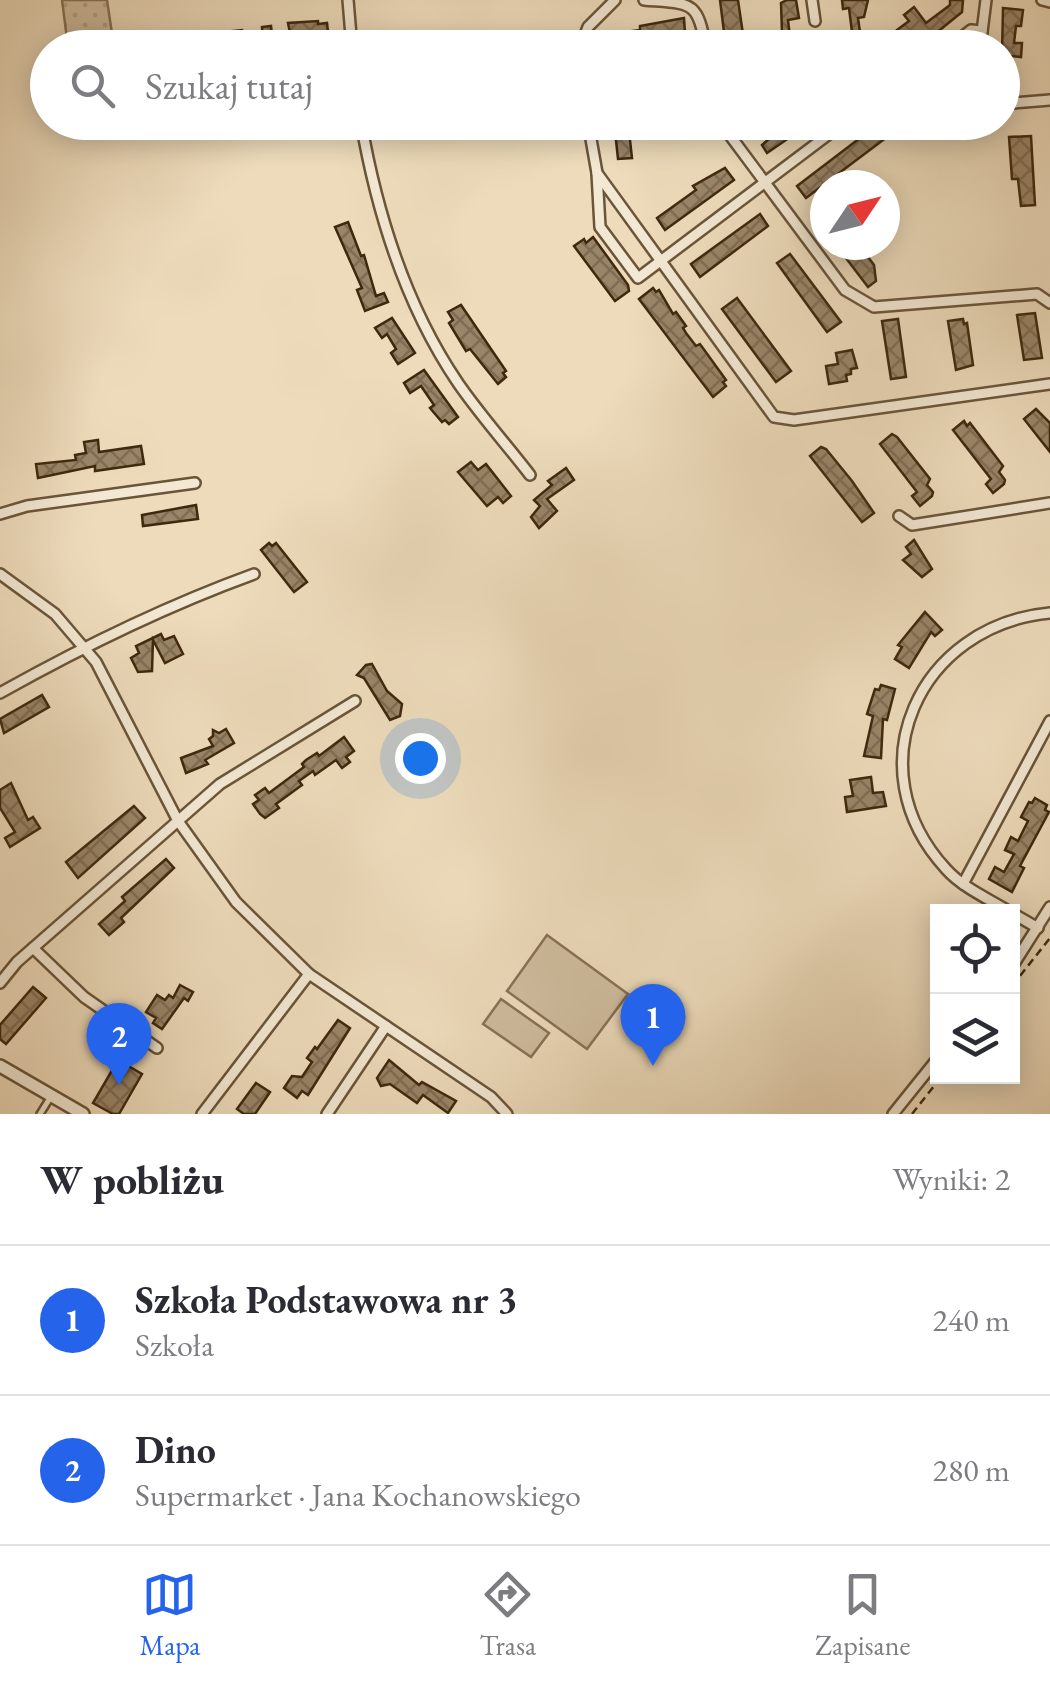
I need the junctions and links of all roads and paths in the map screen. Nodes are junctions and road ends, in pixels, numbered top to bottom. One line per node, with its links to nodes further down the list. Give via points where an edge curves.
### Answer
1 (348, 0): 9 (street)
2 (615, 0): 10 (street)
3 (644, 0): 11 (street, via 694,6)
4 (812, 0): 8 (street)
5 (986, 0): 12 (street)
6 (1042, 0): 7 (street)
7 (1050, 2)
8 (815, 21)
9 (350, 30)
10 (587, 30)
11 (703, 30)
12 (982, 30)
13 (1050, 100): 14 (street)
14 (1020, 102)
15 (365, 140): 24 (street, via 384,226 412,303 458,383)
16 (591, 140): 19 (street)
17 (733, 140): 20 (street)
18 (820, 140): 20 (street)
19 (596, 172): 21 (street); 21 (street, via 600,227 638,278)
20 (763, 182): 21 (street); 22 (street, via 845,290 863,303 1037,294)
21 (661, 259): 23 (street, via 774,417 794,420)
22 (1050, 303)
23 (1050, 384)
24 (530, 476)
25 (195, 483): 27 (street)
26 (1050, 502): 28 (street, via 912,525)
27 (0, 514)
28 (899, 516)
29 (0, 574): 32 (street, via 47,607)
30 (254, 574): 32 (street)
31 (1050, 612): 37 (street, via 1010,619 964,643 928,678 910,716 902,755 908,803 929,848)
32 (82, 648): 33 (street); 36 (street, via 96,662)
33 (0, 693)
34 (355, 701): 36 (street, via 220,784)
35 (1050, 721): 37 (street)
36 (178, 821): 43 (street); 45 (street, via 236,902)
37 (963, 884): 38 (street)
38 (997, 904)
39 (1050, 908): 41 (street)
40 (1020, 917): 41 (street)
41 (1038, 928): 44 (street)
42 (1050, 938): 46 (path)
43 (33, 948): 47 (street); 49 (street, via 84,997)
44 (1020, 955)
45 (309, 974): 48 (street); 56 (street)
46 (1020, 976)
47 (0, 984)
48 (386, 1026): 57 (street); 58 (street)
49 (157, 1048)
50 (0, 1066): 53 (street)
51 (930, 1068): 59 (street)
52 (936, 1084): 60 (path)
53 (51, 1095): 54 (lane); 55 (street)
54 (40, 1114)
55 (83, 1114)
56 (202, 1114)
57 (328, 1114)
58 (507, 1114)
59 (893, 1114)
60 (912, 1114)

